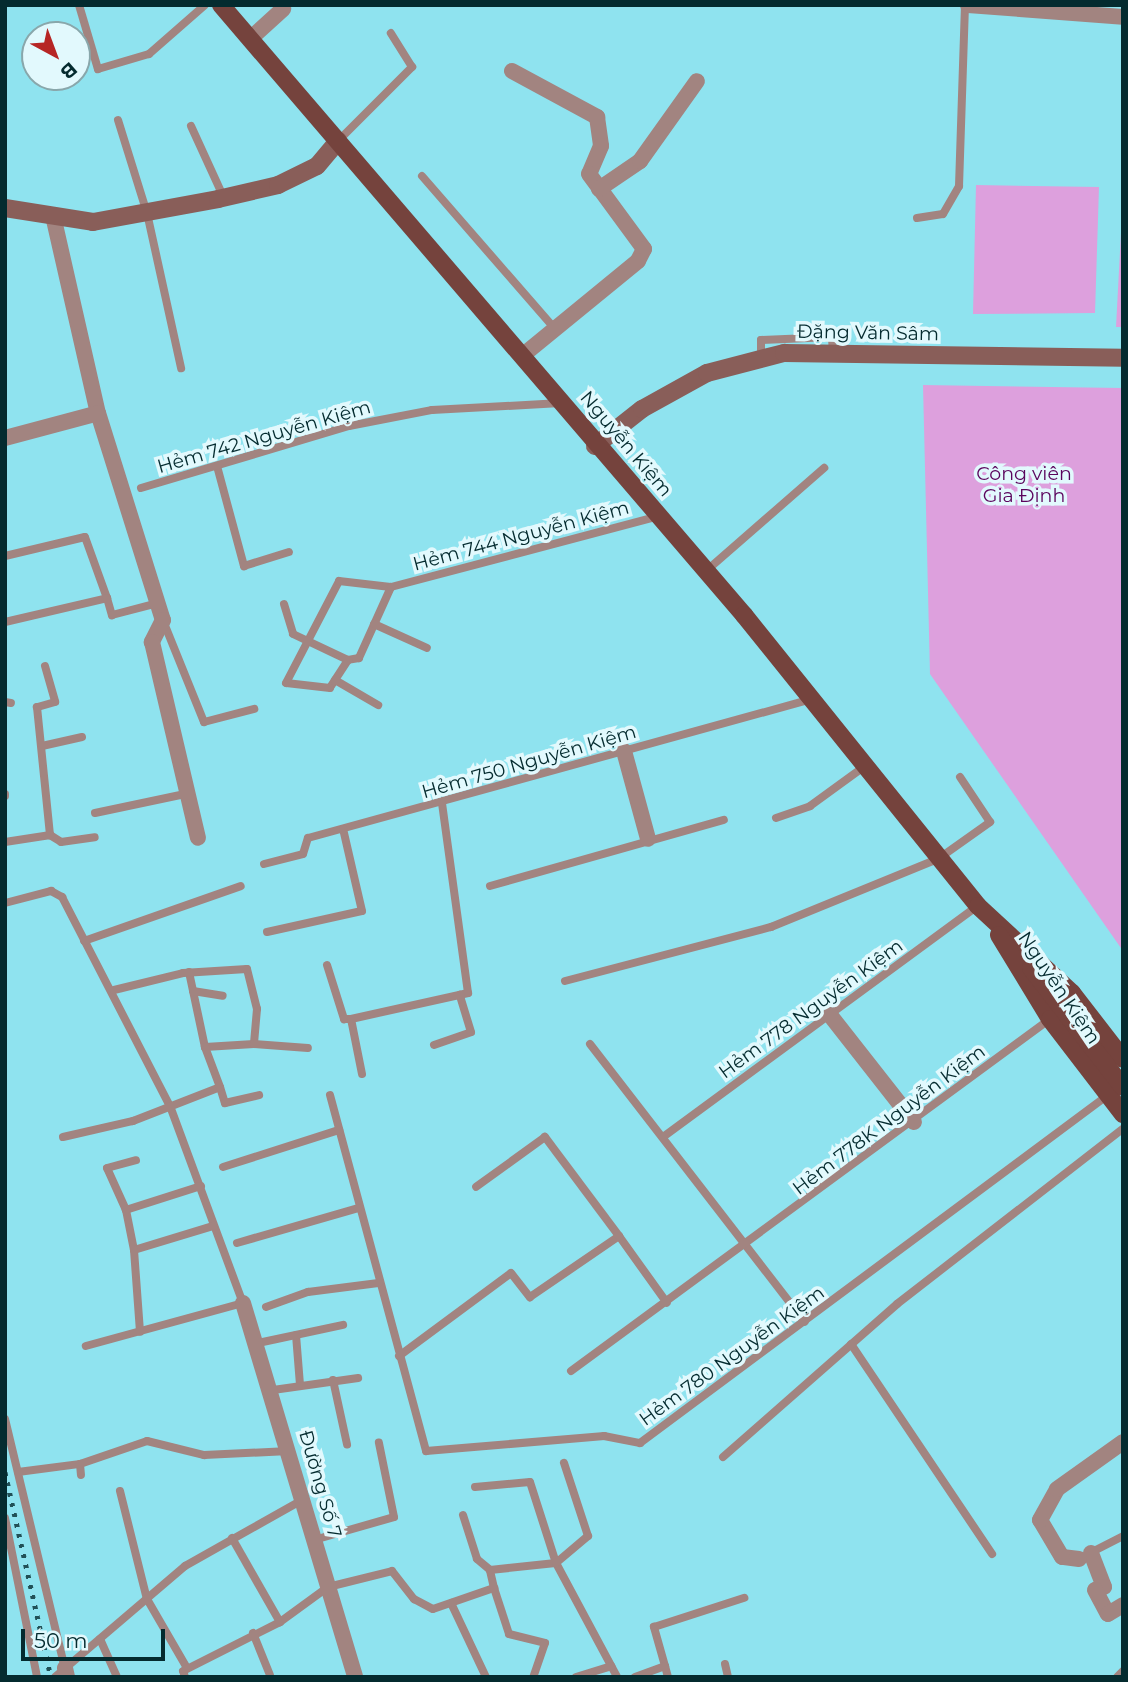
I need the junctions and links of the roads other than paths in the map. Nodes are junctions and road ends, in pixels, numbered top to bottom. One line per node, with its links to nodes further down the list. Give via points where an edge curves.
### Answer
1 (79, 5): 2 (lane, via 98,69 149,54)
2 (205, 5)
3 (221, 5): 8 (main road, Nguyễn Kiệm)
4 (966, 5): 6 (street); 19 (lane, via 959,186 943,214)
5 (282, 9): 8 (street)
6 (1123, 17)
7 (391, 33): 13 (lane, via 411,67)
8 (250, 39): 13 (main road, Nguyễn Kiệm)
9 (512, 71): 15 (street, via 597,117 601,146 589,174)
10 (697, 81): 15 (street, via 640,161)
11 (118, 120): 18 (lane)
12 (191, 126): 16 (lane)
13 (338, 141): 16 (street, via 307,171); 22 (main road, Nguyễn Kiệm)
14 (422, 176): 21 (lane)
15 (599, 189): 21 (street, via 644,249)
16 (224, 198): 18 (street)
17 (5, 208): 20 (street)
18 (147, 213): 20 (street, via 93,222); 24 (lane)
19 (917, 218)
20 (54, 220): 26 (street)
21 (555, 329): 22 (street)
22 (523, 355): 25 (main road, Nguyễn Kiệm)
23 (1123, 358): 28 (street, Đặng Văn Sâm, via 833,354 761,359 707,373 642,409)
24 (181, 368)
25 (564, 403): 28 (main road, Nguyễn Kiệm); 29 (lane, Hẻm 742 Nguyễn Kiệm, via 432,410 349,426)
26 (98, 413): 27 (street); 38 (street)
27 (5, 438)
28 (595, 446): 32 (main road, Nguyễn Kiệm)
29 (217, 466): 31 (lane, Hẻm 742 Nguyễn Kiệm); 33 (lane, via 244,566)
30 (824, 468): 35 (lane)
31 (141, 488)
32 (659, 516): 35 (main road, Nguyễn Kiệm); 36 (lane, Hẻm 744 Nguyễn Kiệm)
33 (289, 552)
34 (5, 556): 37 (lane, via 85,537)
35 (706, 571): 48 (main road, Nguyễn Kiệm)
36 (391, 587): 42 (lane, Hẻm 744 Nguyễn Kiệm); 43 (lane, Hẻm 744 Nguyễn Kiệm, via 339,581)
37 (107, 598): 38 (lane, via 112,615); 41 (lane)
38 (158, 603): 40 (street)
39 (284, 604): 43 (lane, via 293,634)
40 (163, 620): 50 (lane, via 204,722); 56 (street, via 152,642)
41 (5, 622)
42 (374, 624): 44 (lane); 45 (lane, Hẻm 744 Nguyễn Kiệm, via 359,658)
43 (307, 641): 45 (lane); 47 (lane, Hẻm 744 Nguyễn Kiệm, via 286,682 330,688)
44 (427, 648)
45 (348, 660): 47 (lane, Hẻm 744 Nguyễn Kiệm)
46 (45, 666): 52 (lane, via 55,702 37,707)
47 (335, 680): 49 (lane)
48 (813, 699): 53 (lane, Hẻm 750 Nguyễn Kiệm); 54 (main road, Nguyễn Kiệm)
49 (378, 705)
50 (254, 709)
51 (82, 737): 52 (lane)
52 (42, 747): 62 (lane)
53 (624, 751): 57 (lane, Hẻm 750 Nguyễn Kiệm); 65 (street)
54 (865, 766): 59 (lane, via 810,806); 67 (main road, Nguyễn Kiệm)
55 (960, 777): 67 (lane, via 990,822)
56 (185, 794): 58 (lane); 64 (street)
57 (442, 804): 61 (lane, Hẻm 750 Nguyễn Kiệm); 80 (lane, via 468,993)
58 (95, 813)
59 (776, 818)
60 (724, 820): 65 (lane)
61 (343, 829): 68 (lane, Hẻm 750 Nguyễn Kiệm, via 309,838 303,854); 73 (lane, via 362,911)
62 (50, 835): 63 (lane, via 61,842); 66 (lane)
63 (95, 837)
64 (198, 838)
65 (648, 839): 70 (lane)
66 (5, 842)
67 (938, 859): 72 (main road, Nguyễn Kiệm); 77 (lane, via 771,927)
68 (264, 864)
69 (241, 886): 74 (lane)
70 (490, 886)
71 (5, 903): 74 (lane, via 51,891 62,897)
72 (983, 912): 82 (lane, Hẻm 778 Nguyễn Kiệm); 84 (main road, Nguyễn Kiệm); 90 (main road, Nguyễn Kiệm, via 1072,993); 93 (main road, via 1060,1003)
73 (267, 932)
74 (85, 941): 78 (lane)
75 (327, 965): 83 (lane, via 344,1019)
76 (189, 972): 78 (lane); 79 (lane); 85 (lane, via 247,969 257,1009)
77 (565, 981)
78 (114, 990): 96 (lane)
79 (193, 991): 81 (lane); 88 (lane)
80 (460, 995): 83 (lane); 87 (lane, via 471,1032)
81 (223, 996)
82 (830, 1015): 98 (street); 102 (lane, Hẻm 778 Nguyễn Kiệm)
83 (351, 1019): 91 (lane)
84 (1050, 1019): 93 (main road, Nguyễn Kiệm); 98 (lane, Hẻm 778K Nguyễn Kiệm)
85 (254, 1044): 88 (lane); 89 (lane)
86 (590, 1044): 102 (lane)
87 (434, 1045)
88 (205, 1047): 92 (lane)
89 (308, 1048)
90 (1123, 1059)
91 (362, 1074)
92 (220, 1087): 95 (lane, via 225,1103); 96 (lane)
93 (1115, 1091): 97 (main road, Nguyễn Kiệm); 118 (lane, Hẻm 780 Nguyễn Kiệm)
94 (330, 1095): 100 (lane, Hẻm 780 Nguyễn Kiệm)
95 (259, 1096)
96 (170, 1106): 101 (lane); 105 (lane)
97 (1123, 1114)
98 (914, 1122): 112 (lane, Hẻm 778K Nguyễn Kiệm)
99 (1123, 1129): 123 (lane)
100 (339, 1130): 104 (lane); 107 (lane, Hẻm 780 Nguyễn Kiệm)
101 (63, 1137)
102 (663, 1137): 112 (lane)
103 (136, 1160): 108 (lane, via 107,1168)
104 (223, 1167)
105 (201, 1186): 108 (lane); 109 (lane)
106 (476, 1187): 110 (lane, via 545,1138)
107 (358, 1208): 111 (lane); 114 (lane, Hẻm 780 Nguyễn Kiệm)
108 (126, 1210): 113 (lane)
109 (213, 1226): 113 (lane); 115 (lane)
110 (619, 1236): 116 (lane); 125 (lane, via 530,1297 511,1273)
111 (237, 1243)
112 (747, 1247): 116 (lane, Hẻm 778K Nguyễn Kiệm); 118 (lane)
113 (134, 1250): 120 (lane)
114 (378, 1283): 117 (lane, via 308,1292); 125 (lane, Hẻm 780 Nguyễn Kiệm)
115 (243, 1303): 120 (lane); 122 (street, Đường Số 7)
116 (667, 1303): 126 (lane, Hẻm 778K Nguyễn Kiệm)
117 (266, 1307)
118 (805, 1322): 125 (lane, Hẻm 780 Nguyễn Kiệm, via 640,1443 604,1436 426,1451)
119 (343, 1325): 121 (lane)
120 (140, 1332): 124 (lane)
121 (296, 1335): 122 (lane); 129 (lane)
122 (258, 1343): 130 (street, Đường Số 7)
123 (851, 1345): 136 (lane); 149 (lane)
124 (86, 1346)
125 (398, 1356)
126 (571, 1371)
127 (358, 1378): 128 (lane)
128 (333, 1380): 129 (lane); 134 (lane)
129 (300, 1385): 130 (lane)
130 (273, 1390): 135 (street, Đường Số 7)
131 (5, 1419): 139 (lane)
132 (1123, 1442): 150 (street, via 1058,1489 1040,1520 1062,1557)
133 (379, 1443): 148 (lane, via 394,1517)
134 (347, 1444)
135 (289, 1451): 138 (lane, via 204,1455 147,1441); 143 (street, Đường Số 7)
136 (723, 1457)
137 (564, 1463): 151 (lane, via 588,1536)
138 (80, 1464): 139 (lane); 140 (lane)
139 (18, 1472): 167 (lane)
140 (81, 1475)
141 (475, 1487): 151 (lane, via 530,1482)
142 (120, 1491): 156 (lane)
143 (303, 1500): 147 (lane); 148 (street, Đường Số 7)
144 (463, 1515): 152 (lane, via 477,1559)
145 (5, 1518): 169 (lane)
146 (1123, 1536): 150 (lane)
147 (232, 1538): 156 (lane, via 185,1566); 159 (lane)
148 (314, 1540): 153 (street, Đường Số 7)
149 (992, 1554)
150 (1085, 1556): 158 (street, via 1104,1587 1095,1590 1108,1614)
151 (556, 1563): 152 (lane); 163 (lane)
152 (490, 1570): 154 (lane)
153 (328, 1587): 157 (lane, via 392,1571 414,1599 433,1609); 159 (lane); 171 (street, Đường Số 7)
154 (495, 1588): 157 (lane); 173 (lane, via 509,1634 545,1643)
155 (744, 1598): 164 (lane, via 654,1627)
156 (148, 1599): 161 (lane); 166 (lane)
157 (451, 1602): 172 (lane)
158 (1123, 1605)
159 (280, 1622): 160 (lane)
160 (253, 1633): 166 (lane); 168 (lane)
161 (100, 1639): 167 (lane); 170 (lane)
162 (725, 1664): 178 (lane)
163 (611, 1666): 174 (lane); 175 (lane)
164 (664, 1666): 176 (lane); 177 (lane)
165 (1123, 1671): 179 (lane)
166 (186, 1672)
167 (62, 1674)
168 (270, 1675)
169 (37, 1677)
170 (117, 1677)
171 (355, 1677)
172 (485, 1677)
173 (533, 1677)
174 (576, 1677)
175 (617, 1677)
176 (635, 1677)
177 (668, 1677)
178 (728, 1677)
179 (1116, 1677)

